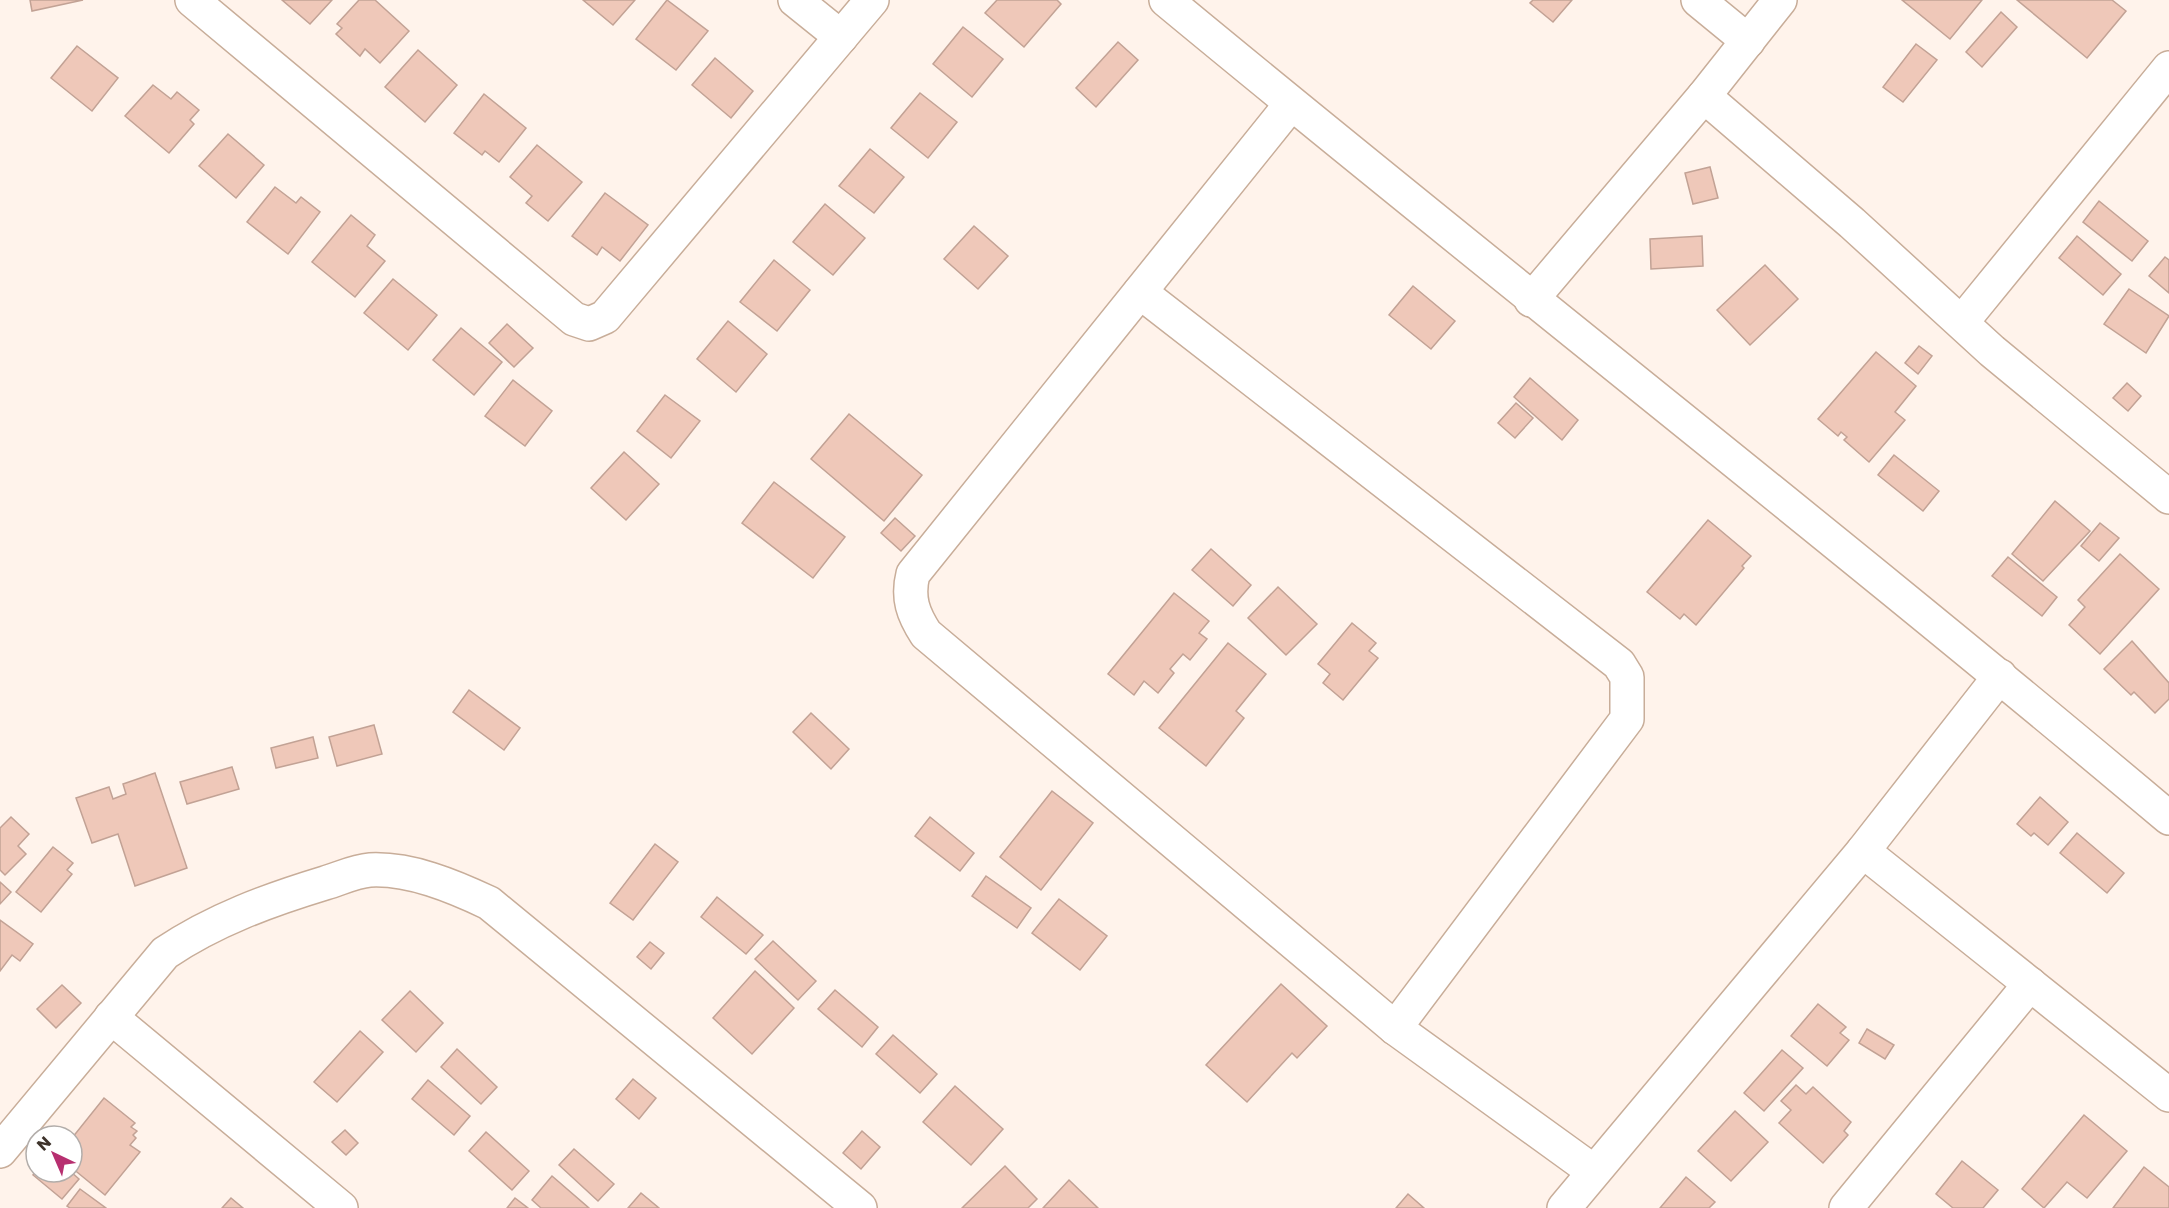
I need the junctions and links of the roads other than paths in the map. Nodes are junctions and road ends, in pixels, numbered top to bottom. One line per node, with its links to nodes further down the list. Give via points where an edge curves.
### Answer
1 (192, 0): 7 (street, via 574,319 589,324 604,317)
2 (795, 0): 7 (street)
3 (872, 0): 7 (street)
4 (1166, 0): 11 (street)
5 (1698, 0): 8 (street)
6 (1780, 0): 8 (street)
7 (841, 37)
8 (1748, 41): 10 (street)
9 (2165, 81): 14 (street)
10 (1704, 96): 13 (street); 14 (street)
11 (1291, 104): 12 (street); 13 (street)
12 (1140, 292): 21 (street, via 913,574 910,600 914,616 926,634); 21 (street, via 1619,664 1627,677 1627,719)
13 (1531, 300): 16 (street)
14 (1962, 322): 15 (street)
15 (2169, 498)
16 (2000, 676): 17 (street); 18 (street)
17 (2169, 818)
18 (1863, 851): 19 (street); 24 (street)
19 (2030, 984): 22 (street); 28 (street)
20 (111, 1017): 23 (street); 25 (street); 26 (street, via 165,953 195,933 280,897 368,870 404,873 456,888 489,903)
21 (1395, 1028): 24 (street)
22 (2169, 1095)
23 (0, 1150)
24 (1593, 1172): 27 (street)
25 (341, 1208)
26 (860, 1208)
27 (1564, 1208)
28 (1846, 1208)

